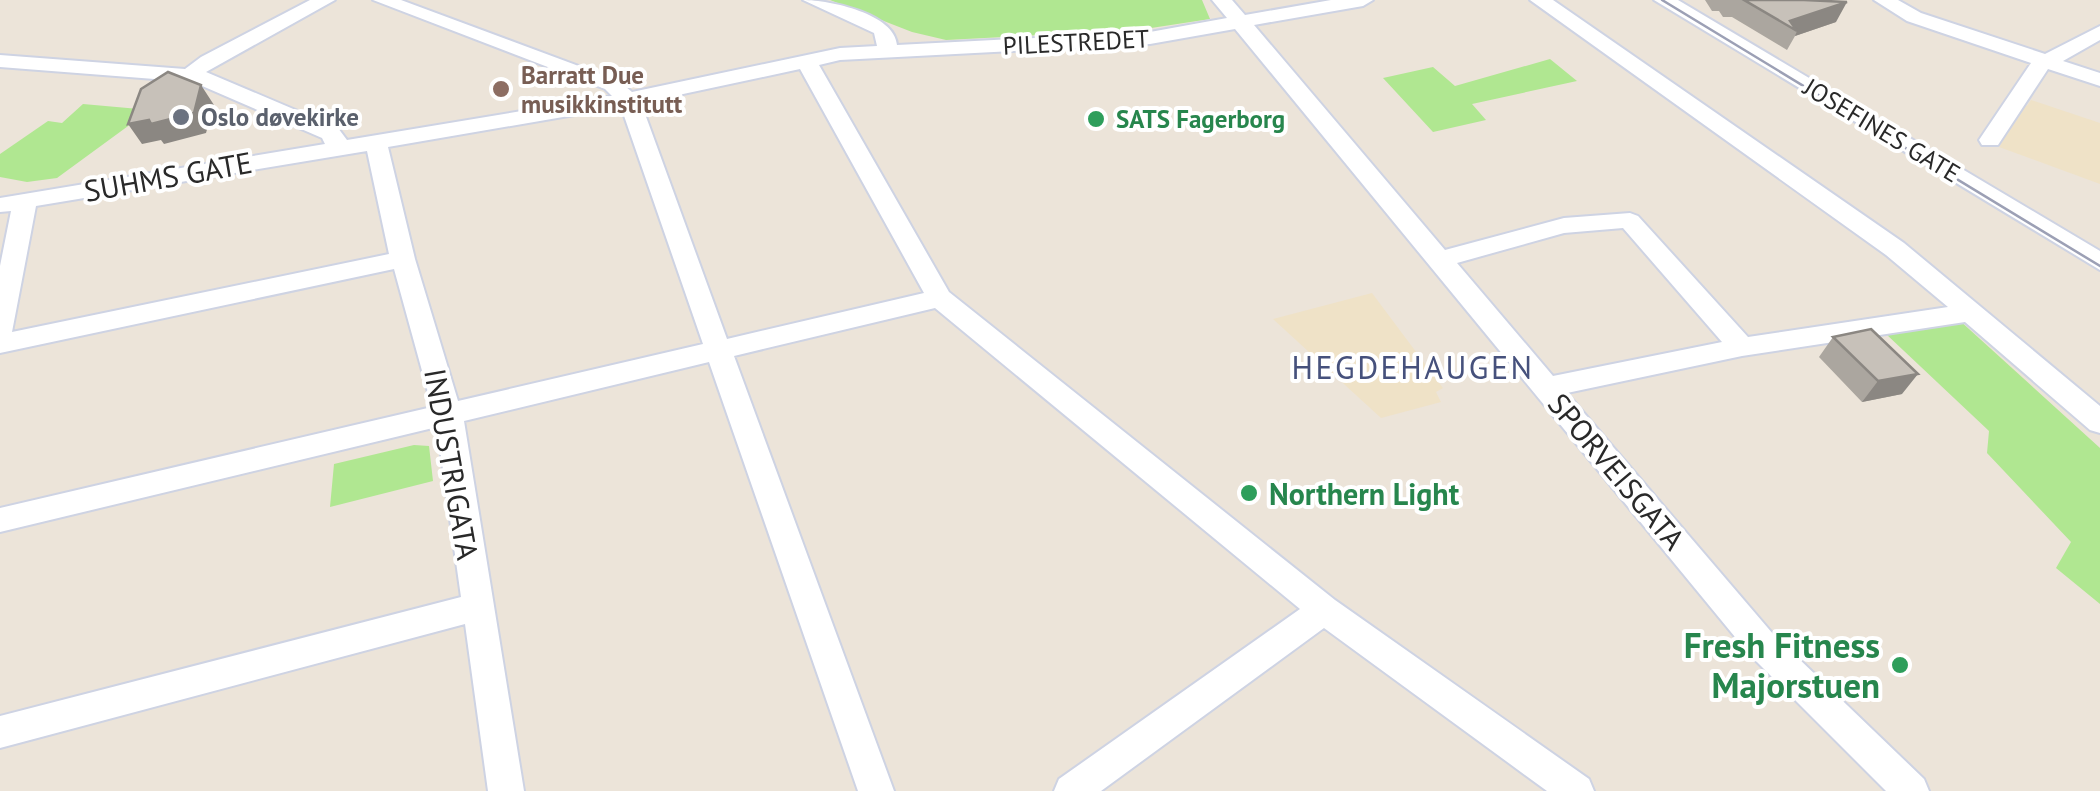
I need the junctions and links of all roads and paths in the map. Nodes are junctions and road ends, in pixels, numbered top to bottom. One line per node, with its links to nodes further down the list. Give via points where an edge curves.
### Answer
1 (325, 0): 15 (street)
2 (383, 0): 17 (street, via 612,85)
3 (812, 0): 11 (street, via 881,28)
4 (1222, 0): 9 (street, SPORVEISGATA)
5 (1363, 0): 9 (street, PILESTREDET)
6 (1540, 0): 26 (street, via 1895,249)
7 (1664, 0): 20 (street, JOSEFINES GATE)
8 (1884, 0): 13 (street, via 1914,17)
9 (1240, 24): 11 (street, PILESTREDET, via 1150,38); 22 (street, SPORVEISGATA)
10 (2100, 32): 13 (street)
11 (887, 53): 14 (street, PILESTREDET)
12 (0, 61): 15 (street)
13 (2045, 61): 16 (street); 20 (street)
14 (807, 62): 17 (street, PILESTREDET); 25 (street)
15 (190, 75): 19 (street, via 330,133)
16 (2100, 80)
17 (629, 100): 18 (street, SUHMS GATE); 30 (street)
18 (376, 142): 19 (street, SUHMS GATE); 23 (street, INDUSTRIGATA)
19 (337, 148): 21 (street, SUHMS GATE)
20 (1964, 179): 24 (street, JOSEFINES GATE)
21 (13, 203): 27 (street)
22 (1442, 258): 29 (street, via 1590,221 1630,221); 31 (street, SPORVEISGATA)
23 (404, 259): 28 (street); 32 (street, INDUSTRIGATA)
24 (2100, 262)
25 (940, 298): 30 (street); 36 (street)
26 (1970, 312): 29 (street); 33 (street)
27 (0, 330)
28 (0, 344)
29 (1742, 347): 31 (street)
30 (720, 350): 32 (street); 39 (street)
31 (1548, 388): 42 (street, SPORVEISGATA, via 1762,644)
32 (449, 414): 34 (street); 35 (street, INDUSTRIGATA)
33 (2100, 422)
34 (0, 520)
35 (476, 607): 37 (street); 38 (street, INDUSTRIGATA)
36 (1324, 610): 40 (street); 41 (street)
37 (0, 732)
38 (498, 789)
39 (876, 791)
40 (1072, 791)
41 (1576, 791)
42 (1911, 791)

